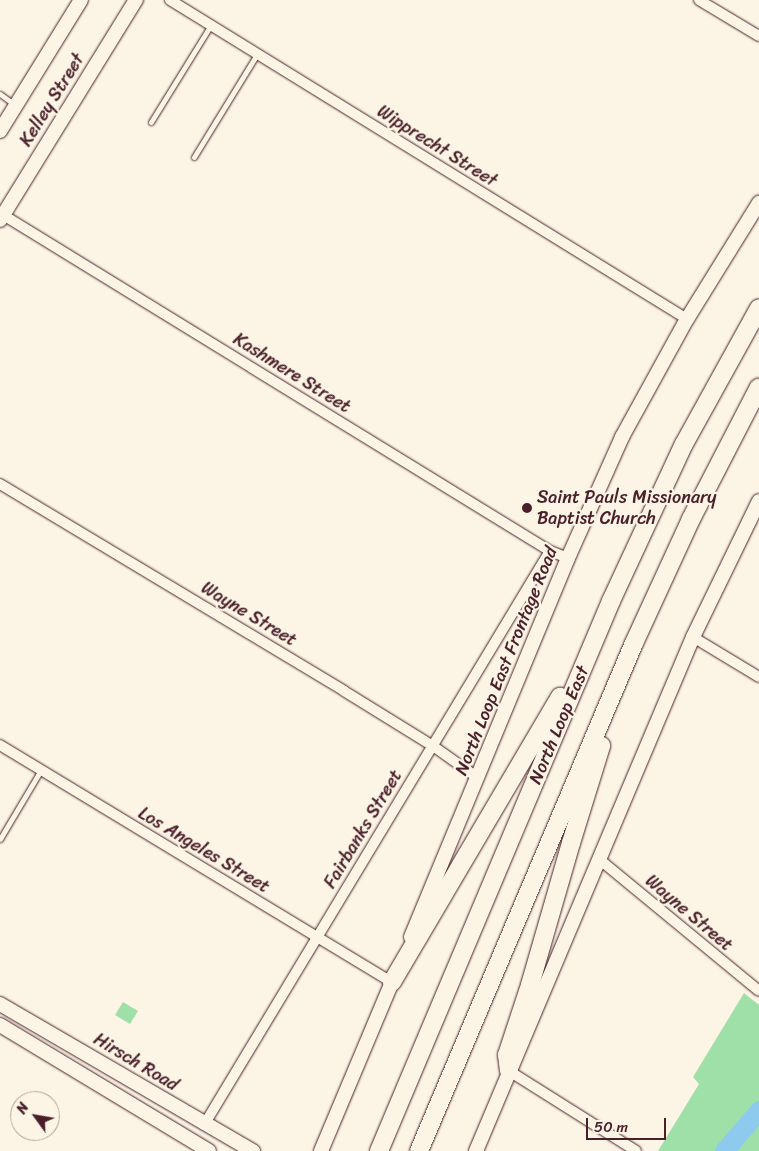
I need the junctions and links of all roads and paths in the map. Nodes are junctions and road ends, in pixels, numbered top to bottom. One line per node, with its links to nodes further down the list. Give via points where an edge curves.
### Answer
1 (81, 0): 9 (main road, Kelley Street)
2 (136, 0): 14 (main road, Kelley Street)
3 (170, 0): 5 (street, Wipprecht Street)
4 (699, 0): 6 (street)
5 (211, 25): 7 (street, Wipprecht Street); 10 (lane)
6 (759, 36)
7 (257, 54): 12 (lane); 16 (street, Wipprecht Street)
8 (0, 94): 9 (lane)
9 (16, 105): 11 (main road, Kelley Street)
10 (151, 122)
11 (0, 130)
12 (194, 156)
13 (759, 203): 16 (main road, North Loop East Frontage Road)
14 (1, 216): 20 (street, Kashmere Street)
15 (759, 308): 23 (highway, North Loop East, via 684,444)
16 (687, 319): 21 (main road, North Loop East Frontage Road, via 622,437)
17 (759, 387): 24 (highway, North Loop East, via 691,519)
18 (0, 484): 27 (street, Wayne Street)
19 (759, 501): 22 (main road)
20 (550, 551): 21 (street, Kashmere Street); 27 (street, Fairbanks Street)
21 (568, 558): 29 (main road, North Loop East Frontage Road)
22 (693, 637): 25 (street); 31 (main road)
23 (595, 638): 33 (highway); 43 (highway, North Loop East)
24 (634, 643): 37 (highway, via 507,1055); 44 (highway, North Loop East)
25 (759, 677)
26 (0, 745): 28 (street, Los Angeles Street)
27 (433, 746): 29 (street, Wayne Street); 32 (street, Fairbanks Street)
28 (41, 770): 30 (lane); 32 (street, Los Angeles Street)
29 (478, 778): 33 (main road, North Loop East Frontage Road)
30 (0, 839)
31 (600, 859): 34 (street, Wayne Street); 37 (main road)
32 (316, 937): 33 (street, Los Angeles Street); 39 (street, Fairbanks Street)
33 (392, 982): 40 (main road, North Loop East Frontage Road)
34 (759, 991)
35 (0, 1004): 39 (main road, Hirsch Road)
36 (0, 1025): 38 (main road)
37 (509, 1071): 45 (main road); 46 (street)
38 (105, 1088): 39 (main road, via 132,1096 182,1125); 41 (main road)
39 (204, 1124): 42 (main road, Hirsch Road)
40 (326, 1147)
41 (209, 1151)
42 (253, 1151)
43 (379, 1151)
44 (419, 1151)
45 (476, 1151)
46 (636, 1151)

